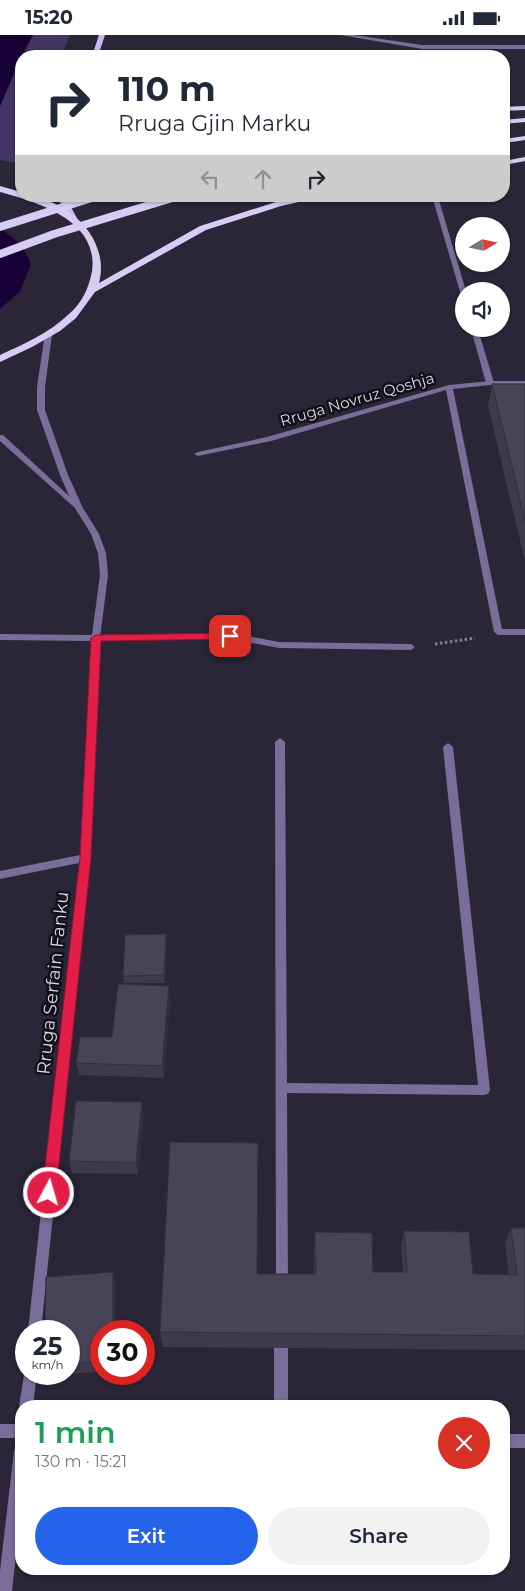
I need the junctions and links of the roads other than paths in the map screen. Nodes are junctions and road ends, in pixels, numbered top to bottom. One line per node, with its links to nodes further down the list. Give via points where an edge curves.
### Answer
1 (102, 35): 4 (main road)
2 (344, 35): 3 (street, via 422,47)
3 (525, 47)
4 (97, 50)
5 (525, 108): 6 (highway)
6 (510, 109)
7 (525, 120): 8 (highway)
8 (510, 121)
9 (525, 139): 10 (highway)
10 (510, 140)
11 (525, 159): 12 (highway)
12 (510, 162)
13 (0, 189): 14 (highway)
14 (15, 192)
15 (42, 202): 21 (highway)
16 (64, 202): 21 (main road)
17 (79, 202): 22 (highway, bridge)
18 (159, 202): 23 (highway, bridge)
19 (293, 202): 25 (highway, via 255,210 203,228)
20 (436, 202): 24 (street)
21 (74, 220): 25 (highway, via 92,241 98,265)
22 (0, 227)
23 (0, 254)
24 (460, 282)
25 (92, 290): 26 (highway, via 74,315)
26 (48, 335): 28 (highway); 34 (street, Rruga Serfain Fanku, via 41,411)
27 (476, 337): 29 (street)
28 (0, 359)
29 (490, 383): 30 (street, Rruga Novruz Qoshja); 31 (street, Rruga Novruz Qoshja)
30 (525, 383)
31 (448, 387): 33 (street, Rruga Novruz Qoshja, via 268,439); 35 (street, via 498,632)
32 (0, 437): 34 (street, Rruga Serfain Fanku)
33 (198, 454)
34 (79, 508): 37 (street, Rruga Serfain Fanku, via 102,553 104,575)
35 (525, 633)
36 (0, 637): 37 (street)
37 (96, 638): 38 (street, via 230,636 279,645); 41 (street, Rruga Serfain Fanku)
38 (411, 647)
39 (280, 742): 43 (street)
40 (448, 747): 43 (street, via 484,1090)
41 (86, 858): 42 (street); 45 (street, Rruga Serfain Fanku)
42 (0, 875)
43 (281, 1088): 44 (street)
44 (282, 1289)
45 (35, 1320)
46 (281, 1348): 49 (street)
47 (29, 1385): 48 (street)
48 (27, 1400)
49 (281, 1400)
50 (0, 1431): 51 (street)
51 (15, 1431)
52 (510, 1441): 53 (street)
53 (525, 1441)
54 (15, 1504): 55 (street)
55 (5, 1591)

